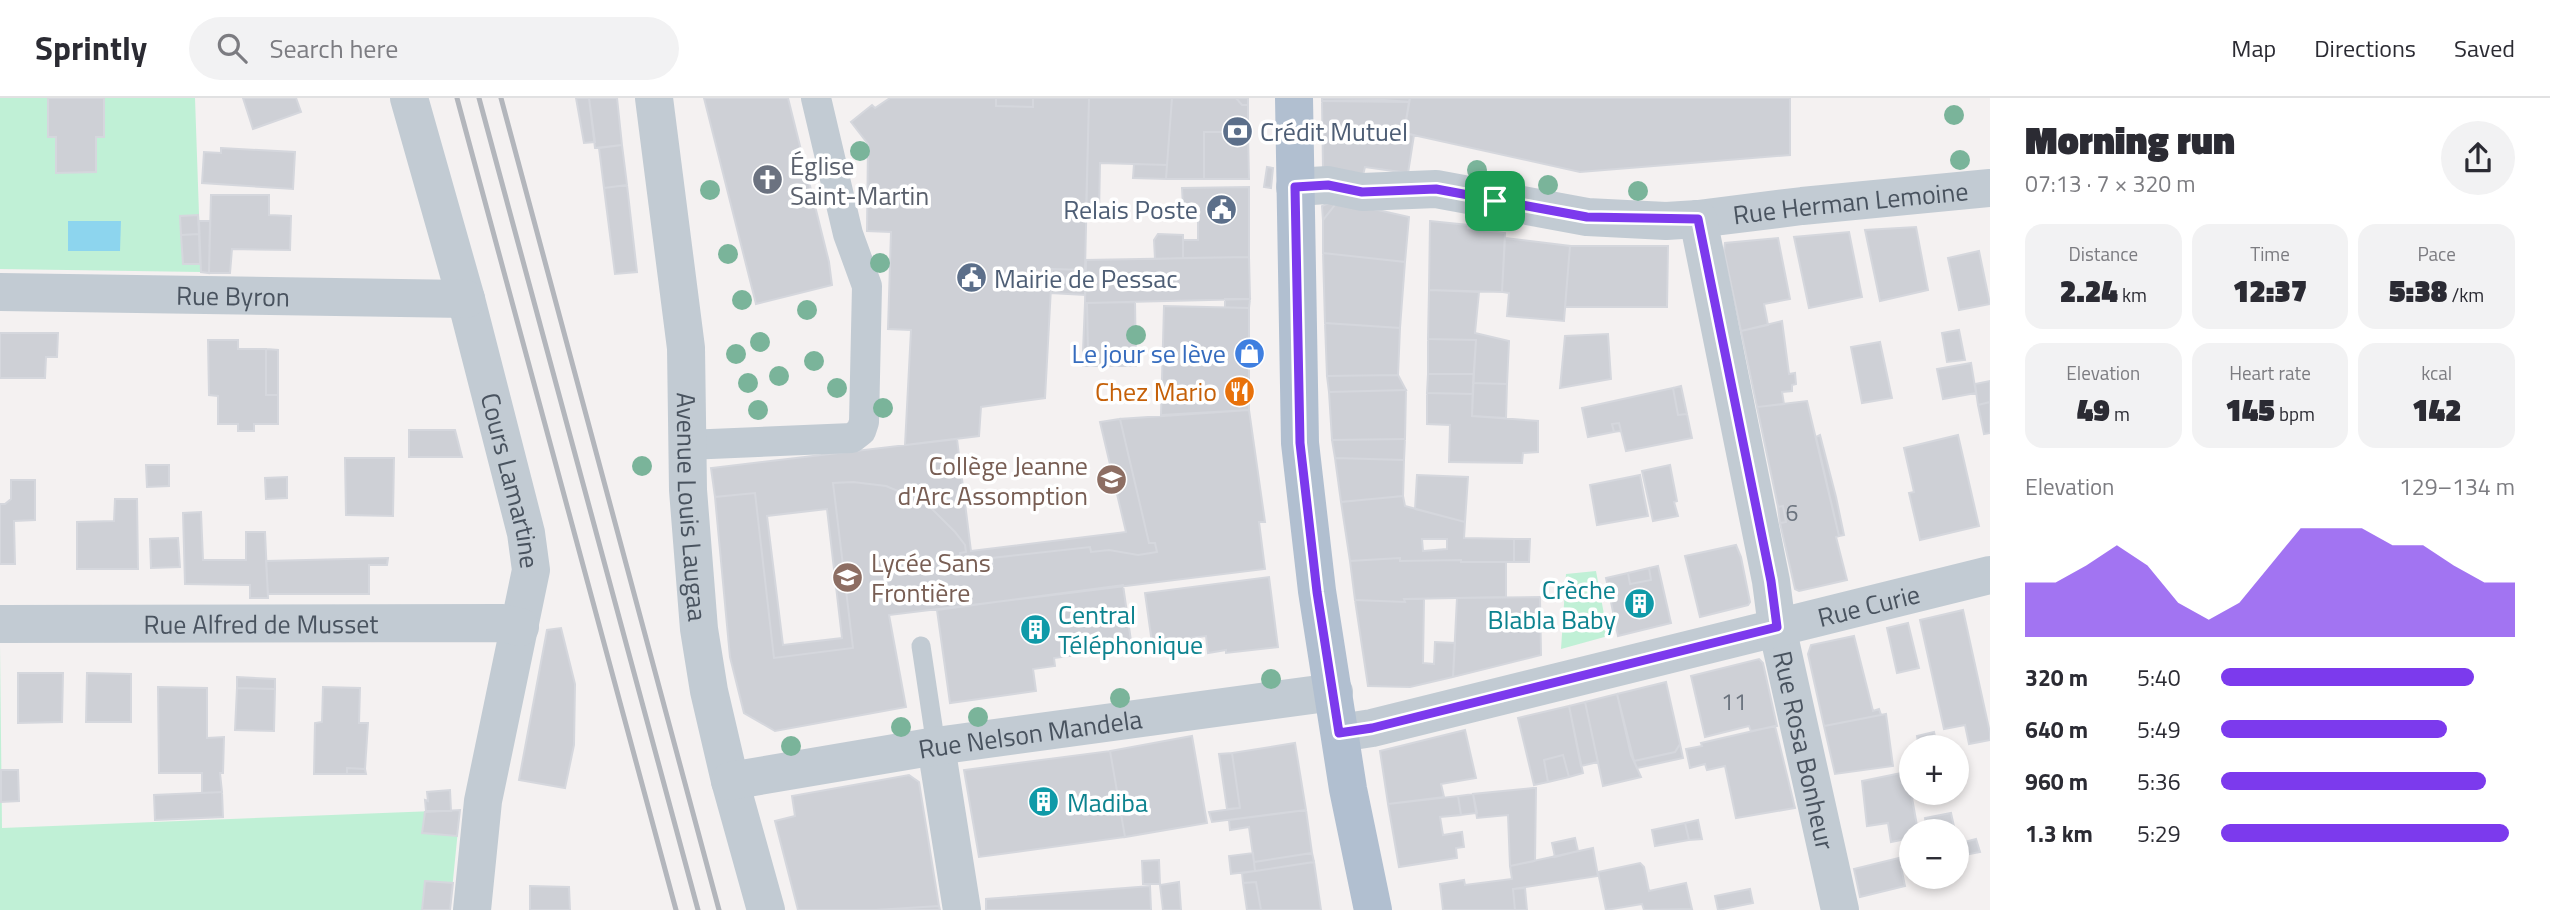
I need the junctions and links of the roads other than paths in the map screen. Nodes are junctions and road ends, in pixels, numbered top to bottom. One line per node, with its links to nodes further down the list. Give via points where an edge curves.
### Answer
1 (409, 98): 9 (street, Cours Lamartine)
2 (654, 98): 10 (street, Avenue Louis Laugaa, via 686,348)
3 (816, 98): 10 (street, via 848,234 867,286 861,431 852,438)
4 (1294, 98): 5 (main road)
5 (1295, 187): 7 (street, Rue Herman Lemoine, via 1328,185 1362,192 1436,189 1587,217); 16 (main road, via 1300,443)
6 (1990, 188): 7 (street, Rue Herman Lemoine)
7 (1698, 219): 14 (street, Rue Rosa Bonheur)
8 (0, 292): 9 (street, Rue Byron)
9 (466, 299): 13 (street, Cours Lamartine, via 526,533 531,570)
10 (687, 444): 19 (street, Avenue Louis Laugaa, via 699,629)
11 (1990, 575): 14 (street, Rue Curie)
12 (0, 624): 13 (street, Rue Alfred de Musset, via 503,623)
13 (520, 627): 20 (street, Cours Lamartine, via 484,801)
14 (1777, 627): 17 (street, Rue Curie); 24 (street, Rue Rosa Bonheur)
15 (920, 646): 18 (lane)
16 (1334, 692): 17 (main road); 18 (street, Rue Nelson Mandela)
17 (1339, 733): 23 (main road)
18 (936, 746): 19 (street, Rue Nelson Mandela); 22 (street)
19 (730, 781): 21 (street, Avenue Louis Laugaa)
20 (472, 910)
21 (766, 910)
22 (962, 910)
23 (1373, 910)
24 (1840, 910)

